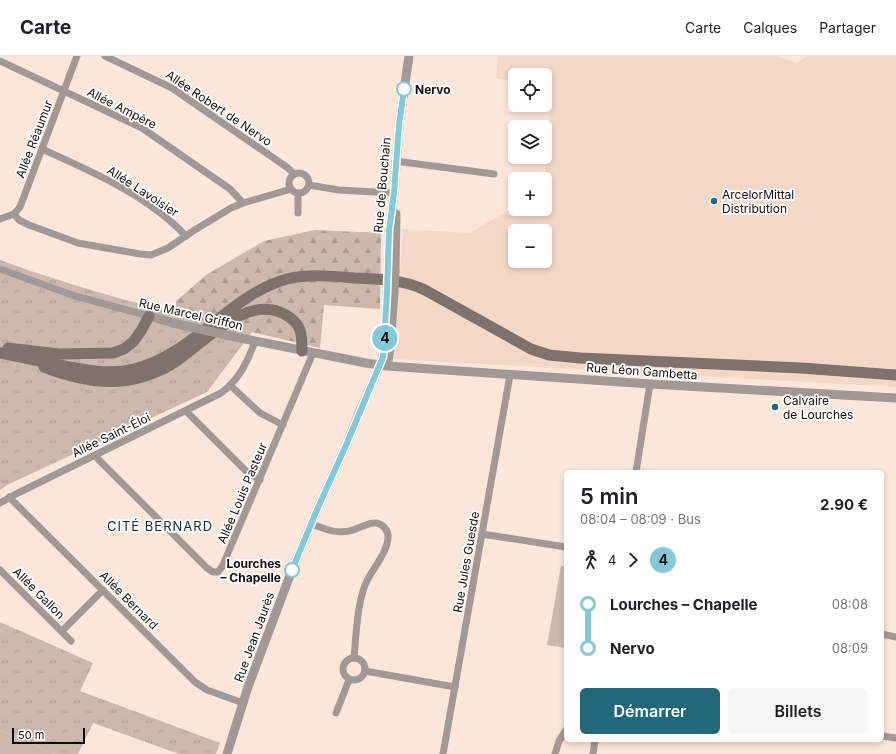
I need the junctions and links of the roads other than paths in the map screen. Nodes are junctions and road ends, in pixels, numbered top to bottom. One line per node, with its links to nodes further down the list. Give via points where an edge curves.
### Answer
1 (77, 56): 5 (street, Allée Réaumur)
2 (105, 56): 8 (street, Allée Robert de Nervo, via 172,88)
3 (409, 56): 7 (street, Rue de Bouchain)
4 (0, 61): 5 (street, Allée Ampère)
5 (64, 92): 6 (street, Allée Réaumur); 14 (street, Allée Ampère, via 148,132 230,189)
6 (42, 149): 16 (street, Allée Réaumur, via 20,207); 18 (street, Allée Lavoisier, via 119,186 168,219)
7 (395, 161): 9 (street); 12 (street, Rue de Bouchain)
8 (294, 174): 10 (street, via 305,175); 11 (street, via 289,181)
9 (494, 174)
10 (309, 185): 12 (street, via 339,190); 13 (street, via 306,191)
11 (291, 189): 13 (street); 14 (street)
12 (394, 193): 25 (street, Rue de Bouchain, bridge, via 389,231 391,293)
13 (298, 194): 15 (street)
14 (243, 203): 18 (street)
15 (298, 213)
16 (14, 214): 17 (street); 18 (street, via 29,225 71,241 140,254 163,251)
17 (0, 219)
18 (186, 236)
19 (0, 269): 20 (street, Rue Marcel Griffon, via 75,296)
20 (149, 316): 21 (street, Rue Marcel Griffon, bridge); 22 (main road, via 133,342 113,353 59,354)
21 (255, 341): 23 (street, Rue Marcel Griffon); 29 (street, Allée Saint-Éloi, via 247,362)
22 (0, 347)
23 (308, 352): 24 (main road, via 298,325 291,318 276,310 265,309 253,310 237,317 171,365 149,375 127,380 101,381 71,376); 25 (street, Rue Marcel Griffon); 32 (street, Allée Louis Pasteur)
24 (5, 354): 27 (main road, via 94,371 115,372 134,369 156,362 174,352 268,286 296,277 323,276 386,280 419,287 523,345 549,355)
25 (383, 365): 26 (street, Rue Léon Gambetta); 38 (street, Rue Jean Jaurès, via 370,402 347,443)
26 (510, 375): 28 (street, Rue Léon Gambetta); 39 (street, Rue Jules Guesde)
27 (896, 375)
28 (650, 384): 30 (street, Rue Léon Gambetta); 34 (street)
29 (231, 386): 31 (street, Allée Saint-Éloi); 32 (street, via 260,413)
30 (896, 398)
31 (186, 411): 33 (street, Allée Saint-Éloi); 35 (street, via 246,471)
32 (283, 425): 35 (street, Allée Louis Pasteur)
33 (95, 456): 35 (street, Allée Louis Pasteur, via 207,568 215,572 222,567); 36 (street, Allée Saint-Éloi)
34 (636, 470)
35 (260, 480)
36 (9, 497): 37 (street, Allée Saint-Éloi); 42 (street, Allée Bernard)
37 (0, 503)
38 (311, 524): 47 (street, via 339,532 376,523 383,526 388,533 386,546 363,592); 51 (street, Rue Jean Jaurès)
39 (482, 534): 40 (street); 50 (street, Rue Jules Guesde)
40 (564, 547)
41 (0, 570): 43 (street, Allée Gallon)
42 (103, 590): 43 (street, Allée Gallon); 51 (street, Allée Bernard, via 199,685)
43 (62, 631): 46 (street, Allée Gallon)
44 (884, 634): 45 (street)
45 (896, 637)
46 (71, 641)
47 (354, 658): 48 (street, via 363,662); 49 (street, via 346,661 342,668)
48 (365, 671): 49 (street, via 360,678); 50 (street)
49 (349, 680): 52 (street)
50 (455, 687): 58 (street, Rue Jules Guesde)
51 (243, 703): 57 (street, Rue Jean Jaurès)
52 (336, 713)
53 (564, 733): 59 (street)
54 (884, 736): 55 (street)
55 (896, 738)
56 (595, 742): 60 (street)
57 (227, 754)
58 (443, 754)
59 (555, 754)
60 (593, 754)

